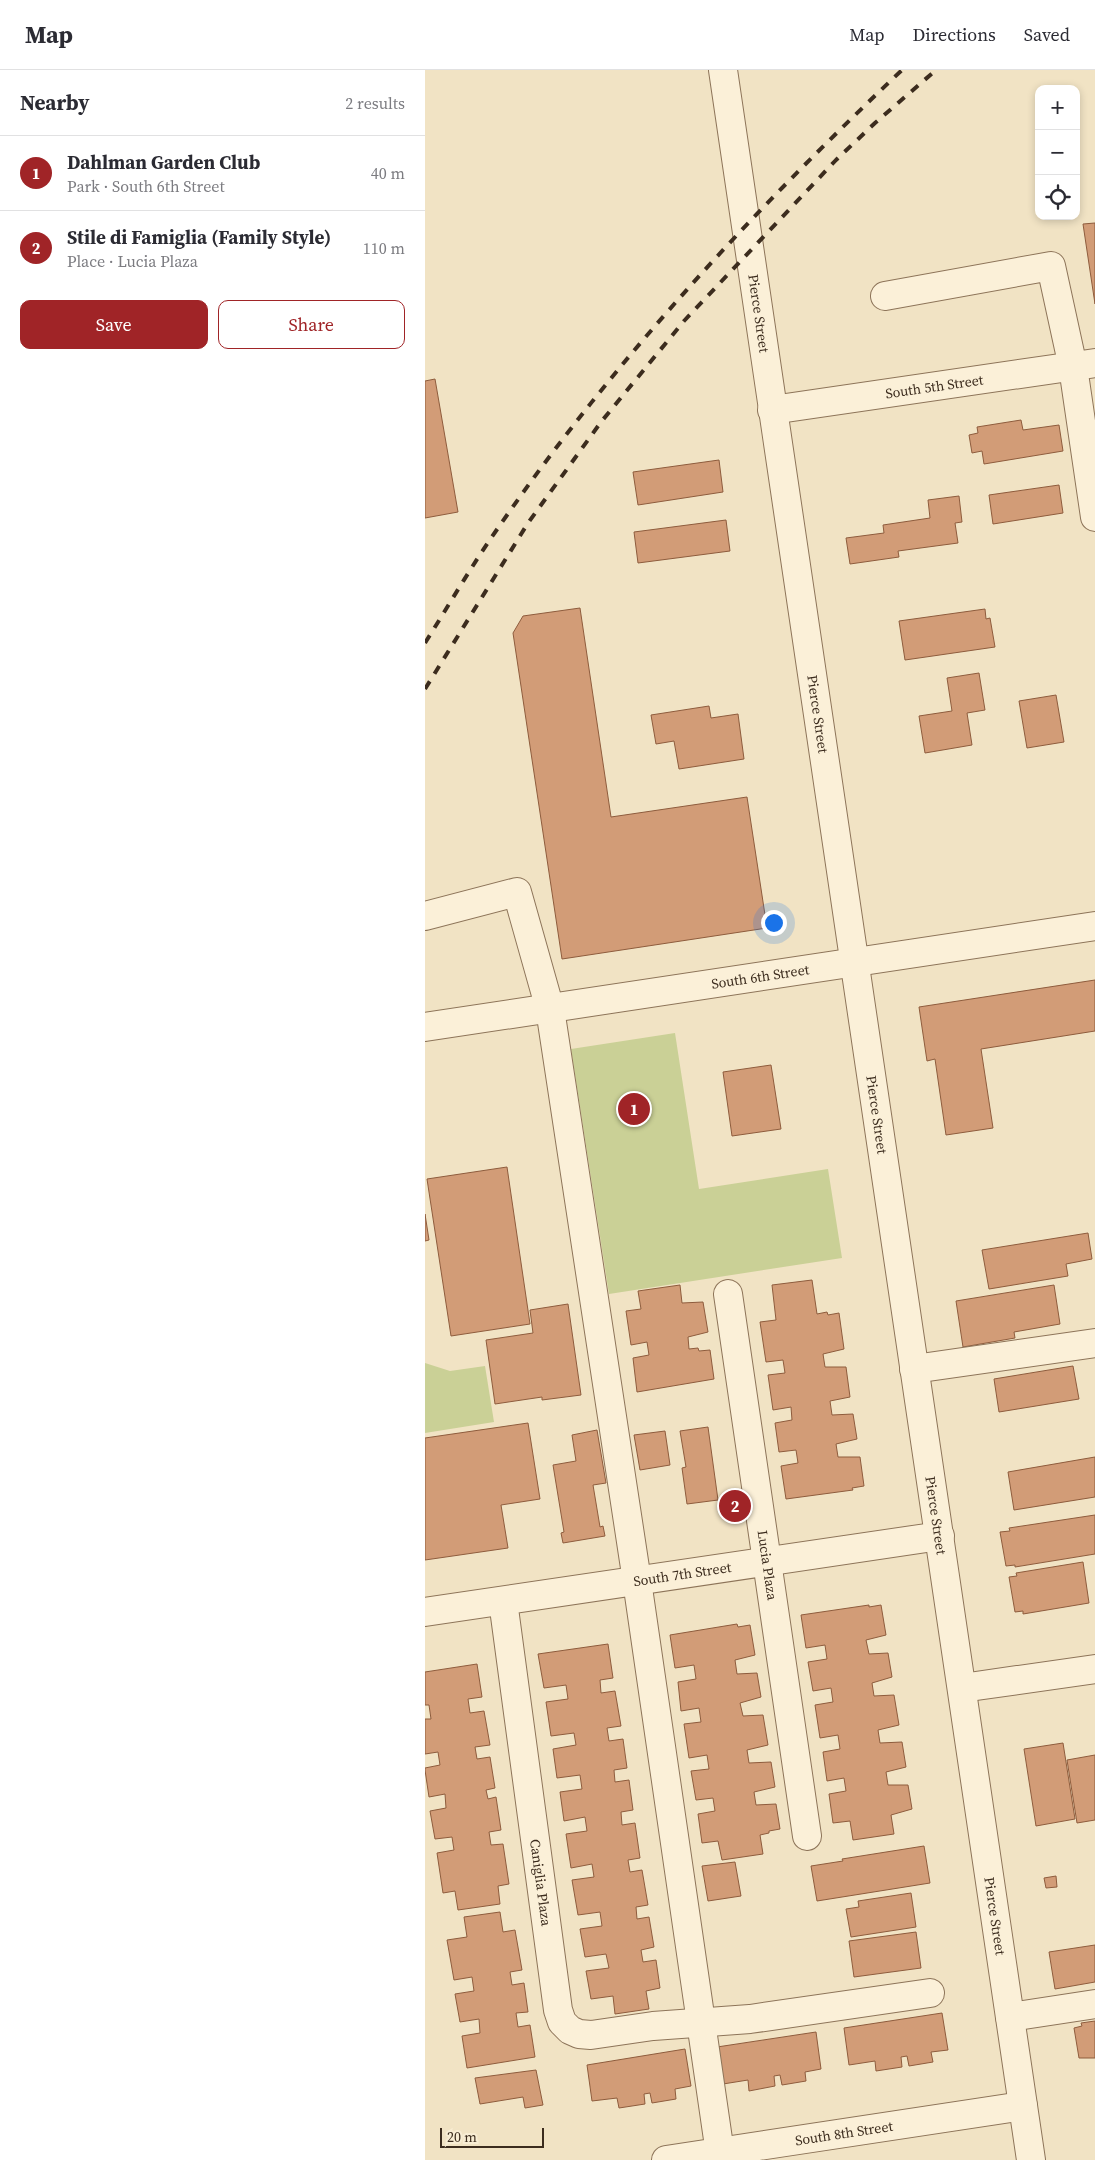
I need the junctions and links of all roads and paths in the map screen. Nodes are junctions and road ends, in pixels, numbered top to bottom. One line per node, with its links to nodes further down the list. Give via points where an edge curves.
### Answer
1 (723, 70): 4 (street, Pierce Street)
2 (885, 296): 3 (street, via 1051,266)
3 (1084, 365): 4 (street, South 5th Street); 5 (street)
4 (772, 410): 8 (street, Pierce Street)
5 (1095, 517)
6 (425, 916): 9 (street, via 517,892)
7 (1095, 926): 8 (street, South 6th Street)
8 (853, 964): 9 (street, South 6th Street); 13 (street, Pierce Street)
9 (550, 1009): 10 (street, South 6th Street); 16 (street)
10 (425, 1027)
11 (728, 1294): 15 (street, Lucia Plaza)
12 (1095, 1344): 13 (street)
13 (914, 1369): 14 (street, Pierce Street)
14 (939, 1536): 15 (street, South 7th Street); 20 (street, Pierce Street)
15 (767, 1561): 16 (street, South 7th Street); 21 (street, Lucia Plaza)
16 (637, 1581): 17 (street, South 7th Street); 25 (street)
17 (503, 1601): 18 (street, South 7th Street); 25 (street, Caniglia Plaza, via 562,2022 570,2030 591,2035)
18 (425, 1612)
19 (1095, 1669): 20 (street)
20 (962, 1688): 24 (street, Pierce Street)
21 (807, 1836)
22 (931, 1993): 25 (street, Caniglia Plaza)
23 (1095, 2004): 24 (street)
24 (1011, 2017): 26 (street, Pierce Street)
25 (701, 2024): 27 (street)
26 (1023, 2106): 27 (street, South 8th Street); 29 (street, Pierce Street)
27 (720, 2156): 28 (street, South 8th Street)
28 (666, 2160)
29 (1031, 2160)

